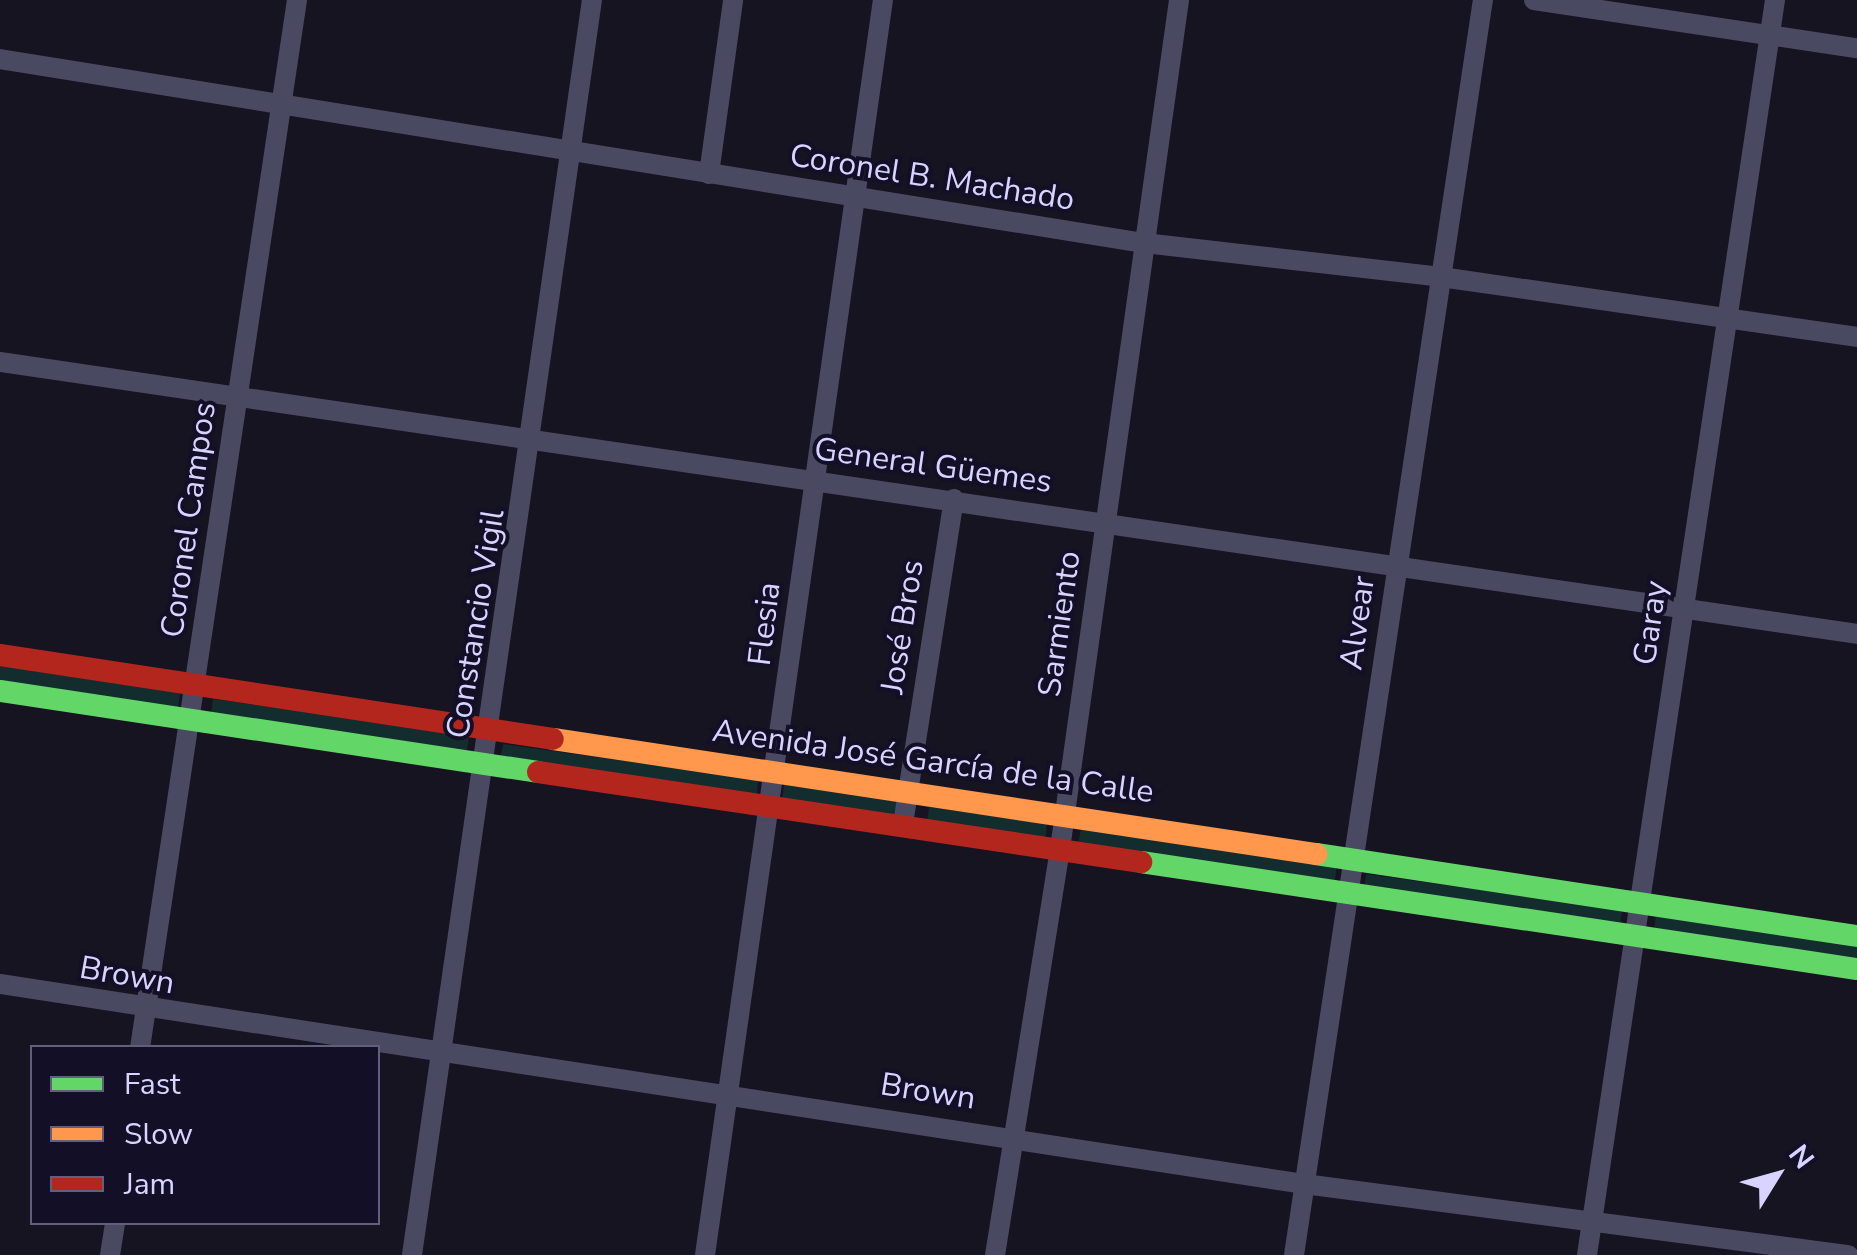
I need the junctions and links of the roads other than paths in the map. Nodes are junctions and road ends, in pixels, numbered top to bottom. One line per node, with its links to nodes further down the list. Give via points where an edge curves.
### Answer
1 (297, 0): 12 (street, Coronel Campos)
2 (592, 0): 13 (street, Constancio Vigil)
3 (733, 0): 14 (street)
4 (882, 0): 15 (street, Flesia)
5 (1179, 0): 16 (street, Sarmiento)
6 (1483, 0): 17 (street, Alvear)
7 (1534, 0): 9 (street)
8 (1775, 0): 9 (street, Garay)
9 (1770, 34): 10 (street); 18 (street, Garay)
10 (1857, 48)
11 (0, 59): 12 (street, Coronel B. Machado)
12 (282, 106): 13 (street, Coronel B. Machado); 21 (street, Coronel Campos)
13 (571, 155): 14 (street, Coronel B. Machado); 22 (street, Constancio Vigil)
14 (709, 174): 15 (street, Coronel B. Machado)
15 (852, 195): 16 (street, Coronel B. Machado); 23 (street, Flesia)
16 (1144, 243): 17 (street, Coronel B. Machado); 25 (street, Sarmiento)
17 (1441, 277): 18 (street, Coronel B. Machado); 26 (street, Alvear)
18 (1728, 315): 19 (street, Coronel B. Machado); 27 (street, Garay)
19 (1857, 338)
20 (0, 362): 21 (street, General Güemes)
21 (238, 394): 22 (street, General Güemes); 30 (street, Coronel Campos)
22 (534, 439): 23 (street, General Güemes); 33 (street, Constancio Vigil)
23 (814, 482): 24 (street, General Güemes); 35 (street, Flesia)
24 (954, 499): 25 (street, General Güemes); 36 (street, José Bros)
25 (1105, 520): 26 (street, General Güemes); 38 (street, Sarmiento)
26 (1396, 568): 27 (street, General Güemes); 41 (street, Alvear)
27 (1684, 608): 28 (street, General Güemes); 43 (street, Garay)
28 (1857, 634)
29 (0, 655): 30 (main road, Avenida José García de la Calle)
30 (196, 686): 32 (street, Coronel Campos); 33 (main road, Avenida José García de la Calle)
31 (0, 691): 32 (main road, Avenida José García de la Calle)
32 (191, 718): 34 (main road, Avenida José García de la Calle); 48 (street, Coronel Campos)
33 (490, 730): 34 (street, Constancio Vigil); 35 (main road, Avenida José García de la Calle)
34 (485, 762): 37 (main road, Avenida José García de la Calle); 52 (street, Constancio Vigil)
35 (776, 772): 36 (main road, Avenida José García de la Calle); 37 (street, Flesia)
36 (906, 792): 38 (main road, Avenida José García de la Calle); 39 (street, José Bros)
37 (772, 806): 39 (main road, Avenida José García de la Calle); 53 (street, Flesia)
38 (1065, 815): 40 (street, Sarmiento); 41 (main road, Avenida José García de la Calle)
39 (904, 824): 40 (main road, Avenida José García de la Calle)
40 (1060, 849): 42 (main road, Avenida José García de la Calle); 54 (street, Sarmiento)
41 (1356, 858): 42 (street, Alvear); 43 (main road, Avenida José García de la Calle)
42 (1352, 893): 44 (main road, Avenida José García de la Calle); 55 (street, Alvear)
43 (1641, 904): 44 (street, Garay); 45 (main road, Avenida José García de la Calle)
44 (1637, 936): 46 (main road, Avenida José García de la Calle); 56 (street, Garay)
45 (1857, 936)
46 (1857, 969)
47 (0, 984): 48 (street, Brown)
48 (146, 1010): 49 (street, Coronel Campos); 50 (street, Brown)
49 (140, 1045)
50 (376, 1045)
51 (380, 1046): 52 (street, Brown)
52 (442, 1055): 53 (street, Brown); 59 (street, Constancio Vigil)
53 (730, 1092): 54 (street, Brown); 60 (street, Flesia)
54 (1013, 1135): 55 (street, Brown); 61 (street, Sarmiento)
55 (1304, 1184): 56 (street, Brown); 62 (street, Alvear)
56 (1592, 1223): 63 (street, Garay); 64 (street, Brown)
57 (115, 1225): 58 (street)
58 (110, 1255)
59 (412, 1255)
60 (705, 1255)
61 (995, 1255)
62 (1294, 1255)
63 (1587, 1255)
64 (1848, 1255)

